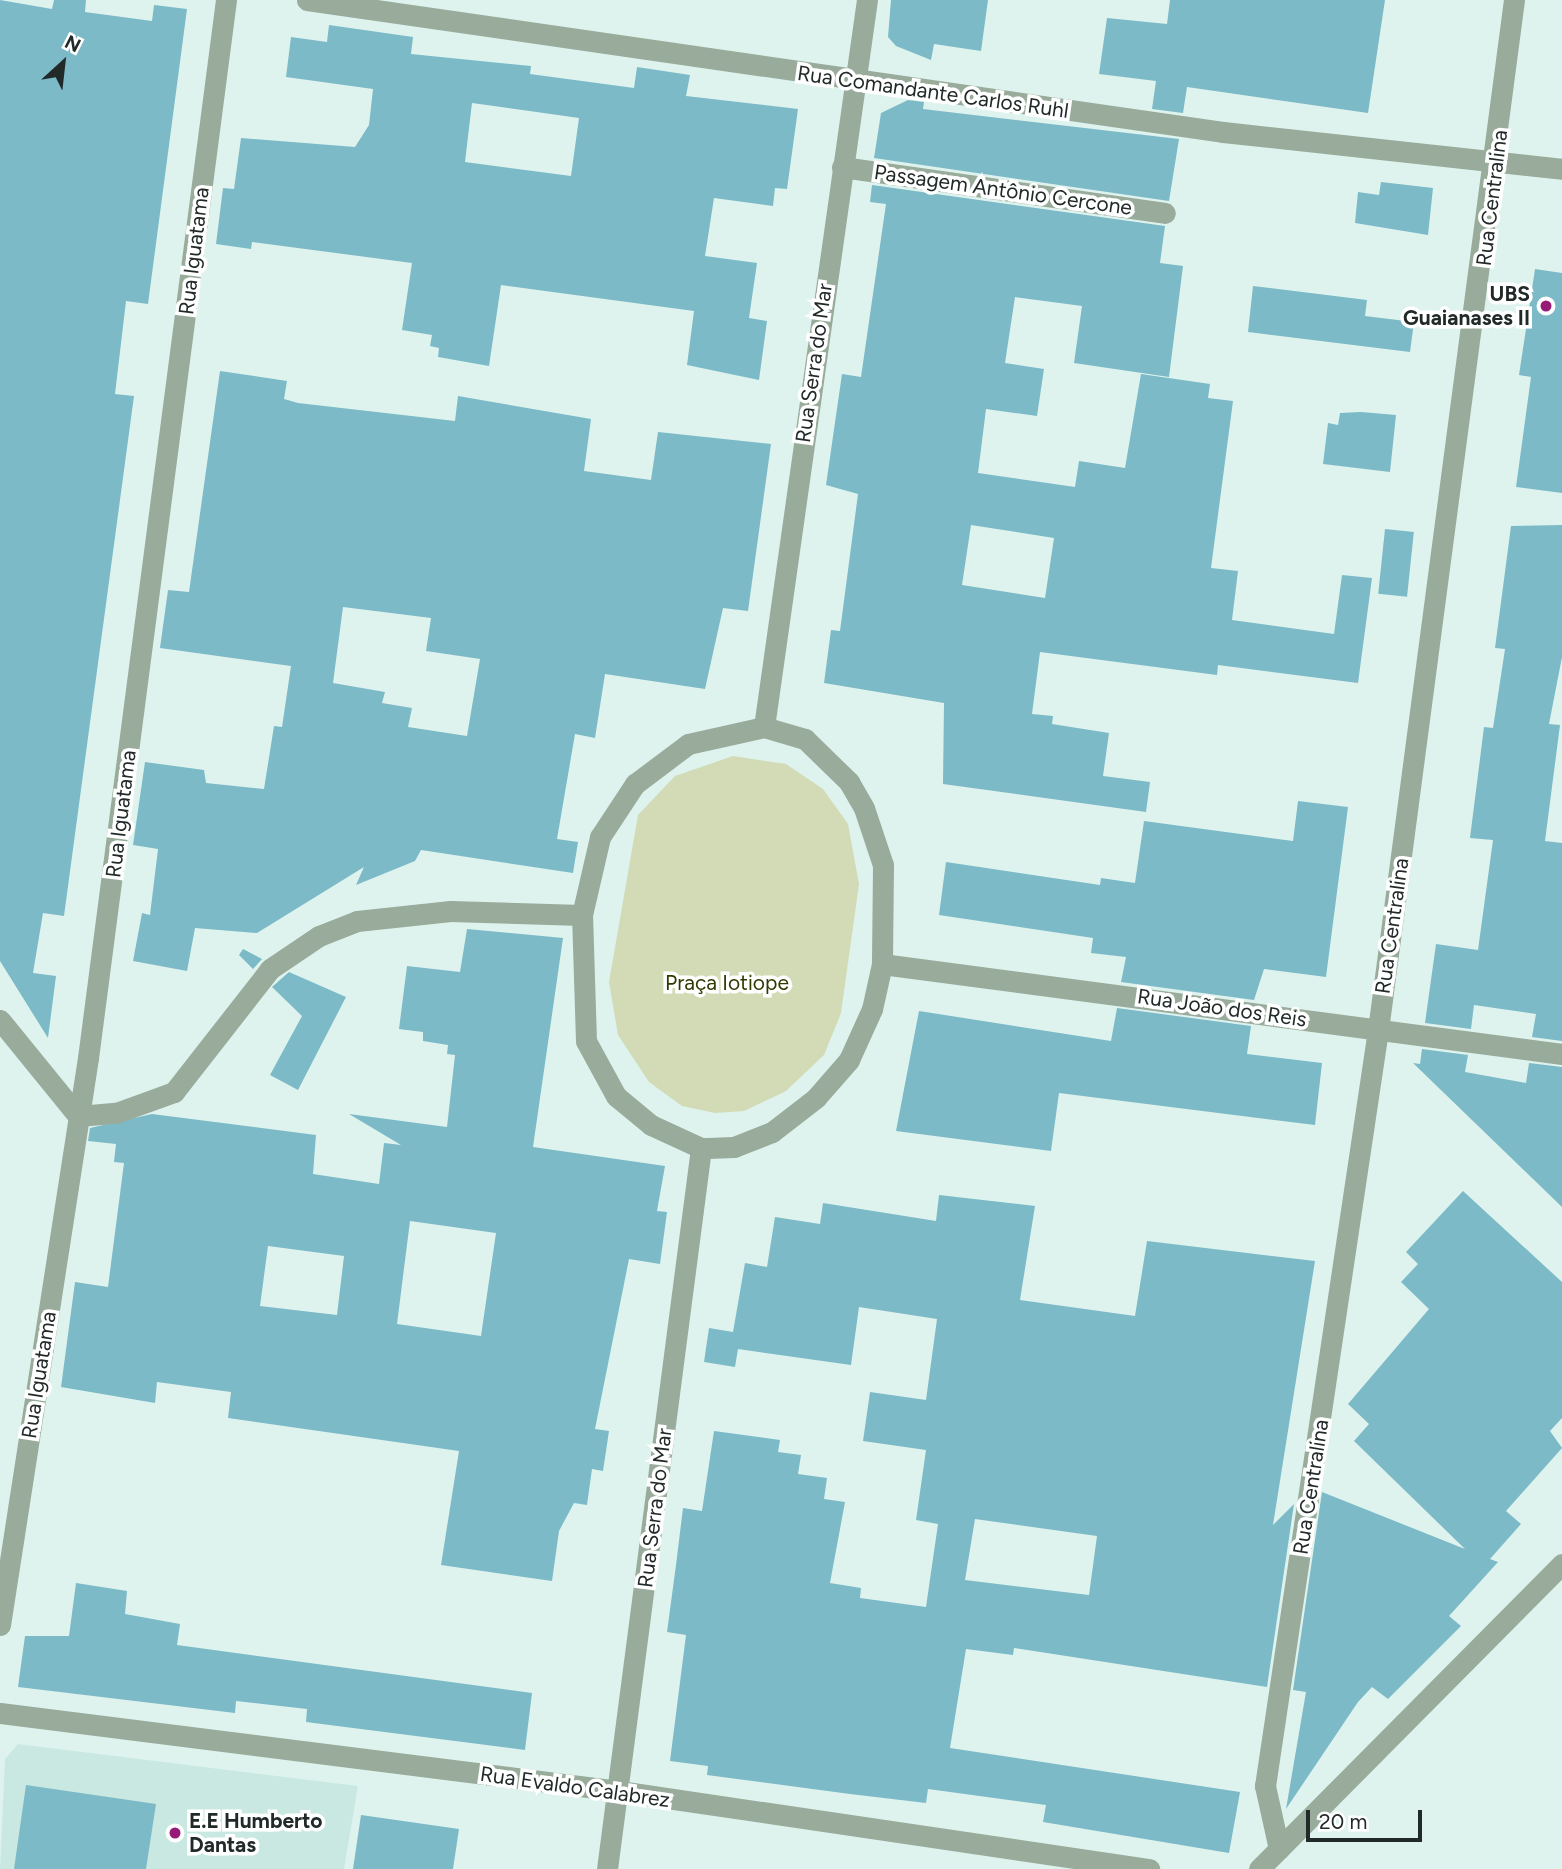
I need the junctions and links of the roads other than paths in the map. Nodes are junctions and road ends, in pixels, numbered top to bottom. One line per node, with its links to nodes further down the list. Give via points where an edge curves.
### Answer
1 (226, 0): 16 (street, Rua Iguatama)
2 (307, 0): 5 (street, Rua Comandante Carlos Ruhl)
3 (867, 0): 5 (street, Rua Serra do Mar)
4 (1514, 0): 6 (street, Rua Centralina)
5 (856, 83): 6 (street, Rua Comandante Carlos Ruhl); 7 (street, Rua Serra do Mar)
6 (1497, 162): 8 (street, Rua Comandante Carlos Ruhl); 14 (street, Rua Centralina)
7 (842, 167): 9 (street, Passagem Antônio Cercone); 10 (street, Rua Serra do Mar)
8 (1562, 169)
9 (1165, 213)
10 (764, 727): 11 (street, via 688,744 635,784 600,837); 12 (street, via 805,739 849,782 864,808 883,865)
11 (582, 915): 16 (street, via 497,910 357,920 319,936 270,969 174,1093 116,1113); 17 (street, via 586,1041 616,1096 650,1125)
12 (882, 964): 14 (street, Rua João dos Reis); 17 (street, via 872,1009 849,1060 816,1098 772,1132 734,1147)
13 (0, 1020): 16 (street)
14 (1378, 1030): 15 (street, Rua João dos Reis); 22 (street, Rua Centralina, via 1265,1786)
15 (1562, 1054)
16 (78, 1116): 19 (street, Rua Iguatama)
17 (701, 1147): 21 (street, Rua Serra do Mar)
18 (1562, 1564): 22 (street)
19 (0, 1625)
20 (0, 1713): 21 (street, Rua Evaldo Calabrez)
21 (619, 1791): 23 (street, Rua Serra do Mar); 24 (street, Rua Evaldo Calabrez)
22 (1279, 1849): 25 (street)
23 (607, 1869)
24 (1149, 1869)
25 (1259, 1869)

